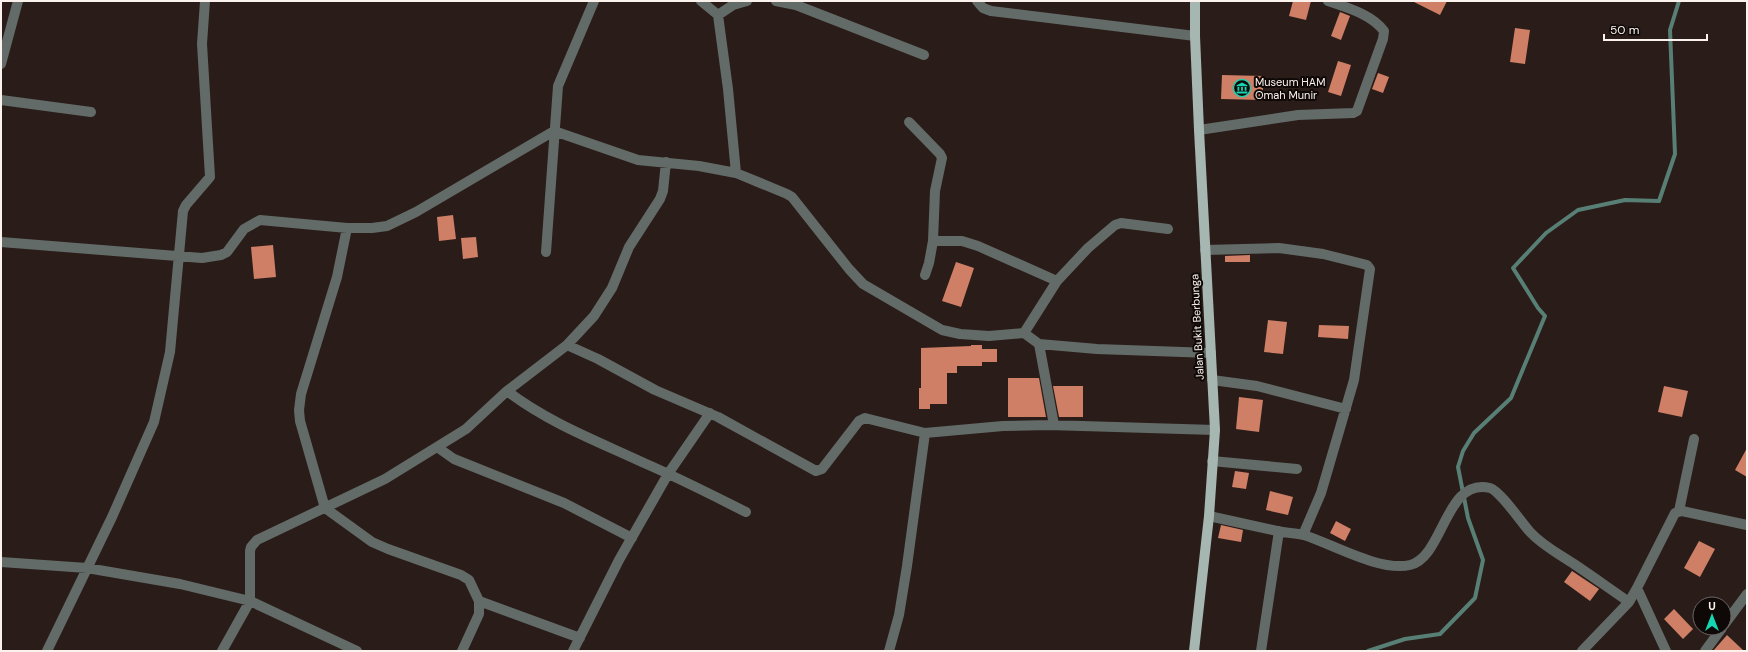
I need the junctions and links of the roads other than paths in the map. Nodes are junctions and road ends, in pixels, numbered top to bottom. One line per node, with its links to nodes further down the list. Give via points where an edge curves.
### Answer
1 (18, 1): 13 (street)
2 (205, 1): 27 (street, via 202,44 210,177 184,208)
3 (594, 1): 18 (street, via 558,86)
4 (701, 1): 10 (street)
5 (747, 1): 10 (street, via 733,5)
6 (776, 1): 12 (street, via 796,5)
7 (977, 1): 11 (street, via 983,8 991,11)
8 (1195, 1): 11 (main road, Jalan Bukit Berbunga)
9 (1328, 1): 17 (street, via 1355,10 1384,31 1357,110 1354,113 1298,115)
10 (718, 15): 20 (street)
11 (1195, 36): 17 (main road, Jalan Bukit Berbunga)
12 (924, 55)
13 (1, 64)
14 (1, 100): 15 (street)
15 (91, 112)
16 (909, 122): 23 (street, via 942,158 935,190)
17 (1199, 130): 25 (main road, Jalan Bukit Berbunga)
18 (554, 131): 19 (street, via 631,158); 21 (street, via 416,212 387,226); 26 (street)
19 (666, 162): 20 (street); 32 (street, via 660,199 629,248 612,288 594,316)
20 (736, 173): 30 (street, via 792,197 863,284 942,330 989,336)
21 (347, 228): 27 (street, via 260,220 244,229 232,247 221,255 202,258); 46 (street, via 337,277 301,394 299,410)
22 (1168, 229): 29 (street, via 1118,223 1088,248)
23 (933, 241): 28 (street, via 930,263); 29 (street, via 954,240 973,244)
24 (1, 242): 27 (street)
25 (1205, 250): 33 (main road, Jalan Bukit Berbunga); 36 (street, via 1279,248 1323,254 1369,267 1354,380)
26 (546, 252)
27 (179, 257): 55 (street, via 170,352 154,422)
28 (925, 275)
29 (1057, 281): 30 (street)
30 (1024, 333): 31 (street)
31 (1039, 344): 33 (street); 38 (street)
32 (567, 345): 35 (street); 37 (street, via 655,390)
33 (1211, 353): 34 (main road, Jalan Bukit Berbunga)
34 (1212, 380): 36 (street, via 1257,386); 39 (main road, Jalan Bukit Berbunga)
35 (507, 391): 42 (street, via 466,429); 45 (street, via 526,405 580,435)
36 (1346, 409): 52 (street, via 1321,493)
37 (710, 413): 40 (street, via 816,471 822,469 861,419 873,419); 45 (street)
38 (1054, 425): 39 (street); 40 (street, via 1003,426)
39 (1215, 430): 43 (main road, Jalan Bukit Berbunga)
40 (925, 433): 69 (street, via 899,615)
41 (1694, 439): 47 (street)
42 (437, 447): 46 (street, via 385,478); 53 (street, via 454,459 564,503)
43 (1212, 461): 44 (street); 49 (main road, Jalan Bukit Berbunga)
44 (1297, 469)
45 (668, 474): 48 (street); 53 (street)
46 (325, 508): 58 (street, via 253,544 250,550); 59 (street, via 372,542 465,577)
47 (1679, 511): 50 (street); 56 (street, via 1675,513)
48 (746, 512)
49 (1209, 516): 51 (street); 70 (main road, Jalan Bukit Berbunga)
50 (1747, 525)
51 (1279, 531): 52 (street); 71 (street)
52 (1303, 535): 60 (street, via 1348,554 1401,566 1412,564 1425,554 1459,499 1467,491 1482,487 1495,491 1531,533 1554,553)
53 (632, 538): 63 (street)
54 (1, 562): 55 (street)
55 (87, 568): 58 (street, via 180,584); 64 (street)
56 (1637, 588): 60 (street); 73 (street)
57 (1747, 594): 61 (street)
58 (250, 601): 65 (street); 66 (street)
59 (479, 601): 63 (street); 67 (street, via 479,614)
60 (1629, 602): 72 (street)
61 (1732, 614)
62 (1716, 636): 74 (street)
63 (580, 638): 68 (street)
64 (47, 651)
65 (222, 651)
66 (358, 651)
67 (462, 651)
68 (573, 651)
69 (889, 651)
70 (1194, 651)
71 (1261, 651)
72 (1582, 651)
73 (1666, 651)
74 (1705, 651)

